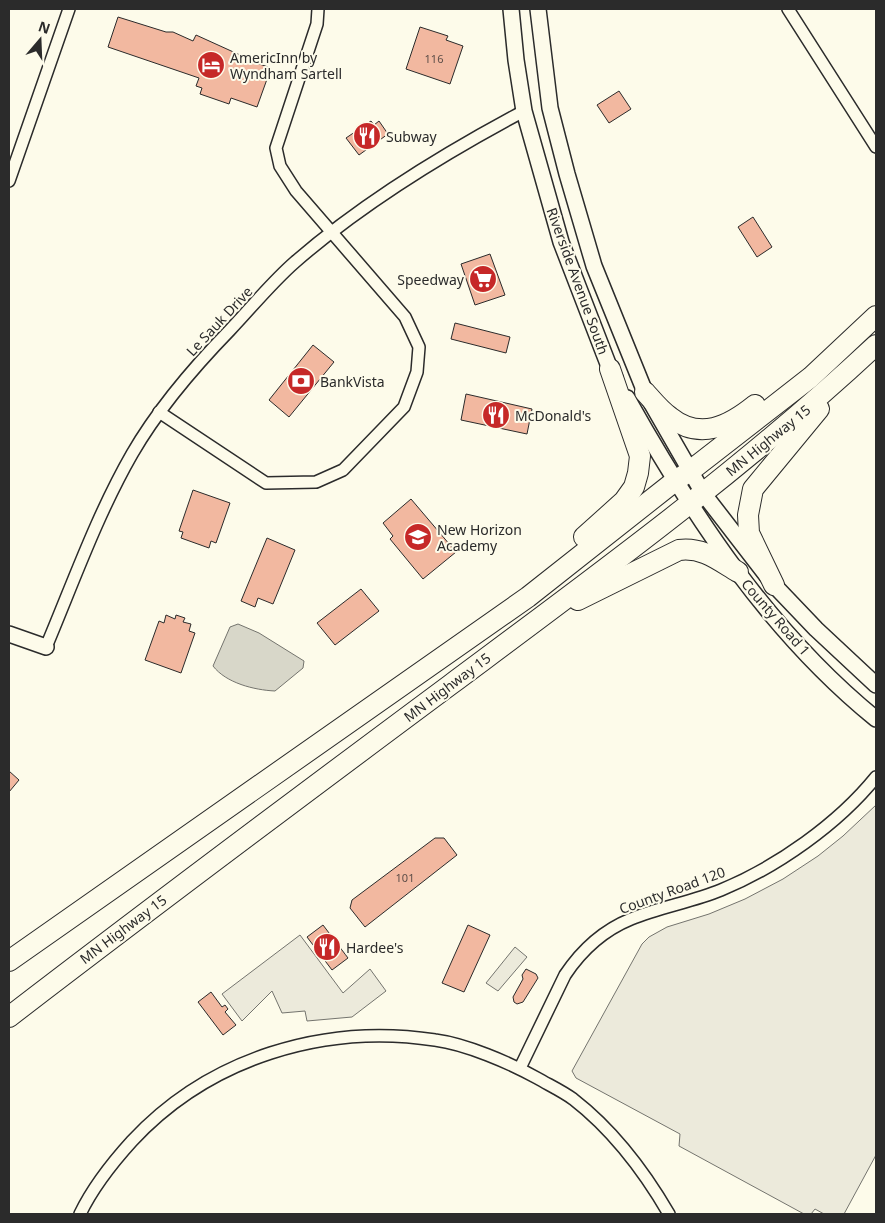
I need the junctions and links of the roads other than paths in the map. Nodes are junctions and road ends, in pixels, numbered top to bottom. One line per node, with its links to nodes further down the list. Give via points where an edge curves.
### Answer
1 (69, 9): 8 (street)
2 (318, 9): 9 (street, via 317,24 276,148 280,166 296,191)
3 (511, 9): 6 (street, Riverside Avenue South)
4 (538, 9): 15 (street, Riverside Avenue South, via 550,108 565,166 594,266)
5 (788, 9): 7 (street)
6 (524, 111): 9 (street, Le Sauk Drive, via 448,152); 13 (street, Riverside Avenue South, via 561,242)
7 (876, 146)
8 (9, 181)
9 (331, 232): 16 (street, Le Sauk Drive, via 293,264 207,354); 16 (street, via 405,317 419,347 417,372 404,407 343,470 316,482 280,483 266,483)
10 (876, 316): 12 (highway, MN Highway 15)
11 (876, 345): 14 (highway, MN Highway 15)
12 (830, 359): 15 (highway, via 788,378 744,414 720,428 685,426 670,417); 17 (highway, MN Highway 15, via 811,378)
13 (610, 369): 17 (street, Riverside Avenue South); 22 (highway, via 640,456 634,486 624,501)
14 (844, 375): 18 (highway, MN Highway 15); 20 (highway, via 754,489 748,515 749,533)
15 (645, 392): 17 (street, Riverside Avenue South)
16 (159, 412): 24 (street, Le Sauk Drive, via 132,454 110,499)
17 (683, 476): 18 (street, County Road 1); 22 (highway, MN Highway 15)
18 (696, 498): 19 (street, County Road 1); 20 (street, County Road 1); 21 (highway, MN Highway 15)
19 (738, 572): 21 (highway, via 706,553 679,550); 26 (street, County Road 1, via 782,628)
20 (774, 585): 25 (street, County Road 1)
21 (538, 620): 29 (highway, MN Highway 15, via 239,841)
22 (491, 623): 28 (highway, MN Highway 15)
23 (9, 634): 24 (street)
24 (46, 647)
25 (876, 685)
26 (876, 719)
27 (876, 777): 30 (street, County Road 120, via 848,807 774,863 722,890 630,919 598,939 574,961 565,975)
28 (9, 961)
29 (9, 1017)
30 (520, 1068): 31 (street, via 477,1051 436,1040 404,1037 358,1036 282,1048 208,1080 178,1100 148,1125 118,1157 89,1195); 32 (street, via 572,1098 597,1120 651,1182)
31 (80, 1214)
32 (669, 1214)

